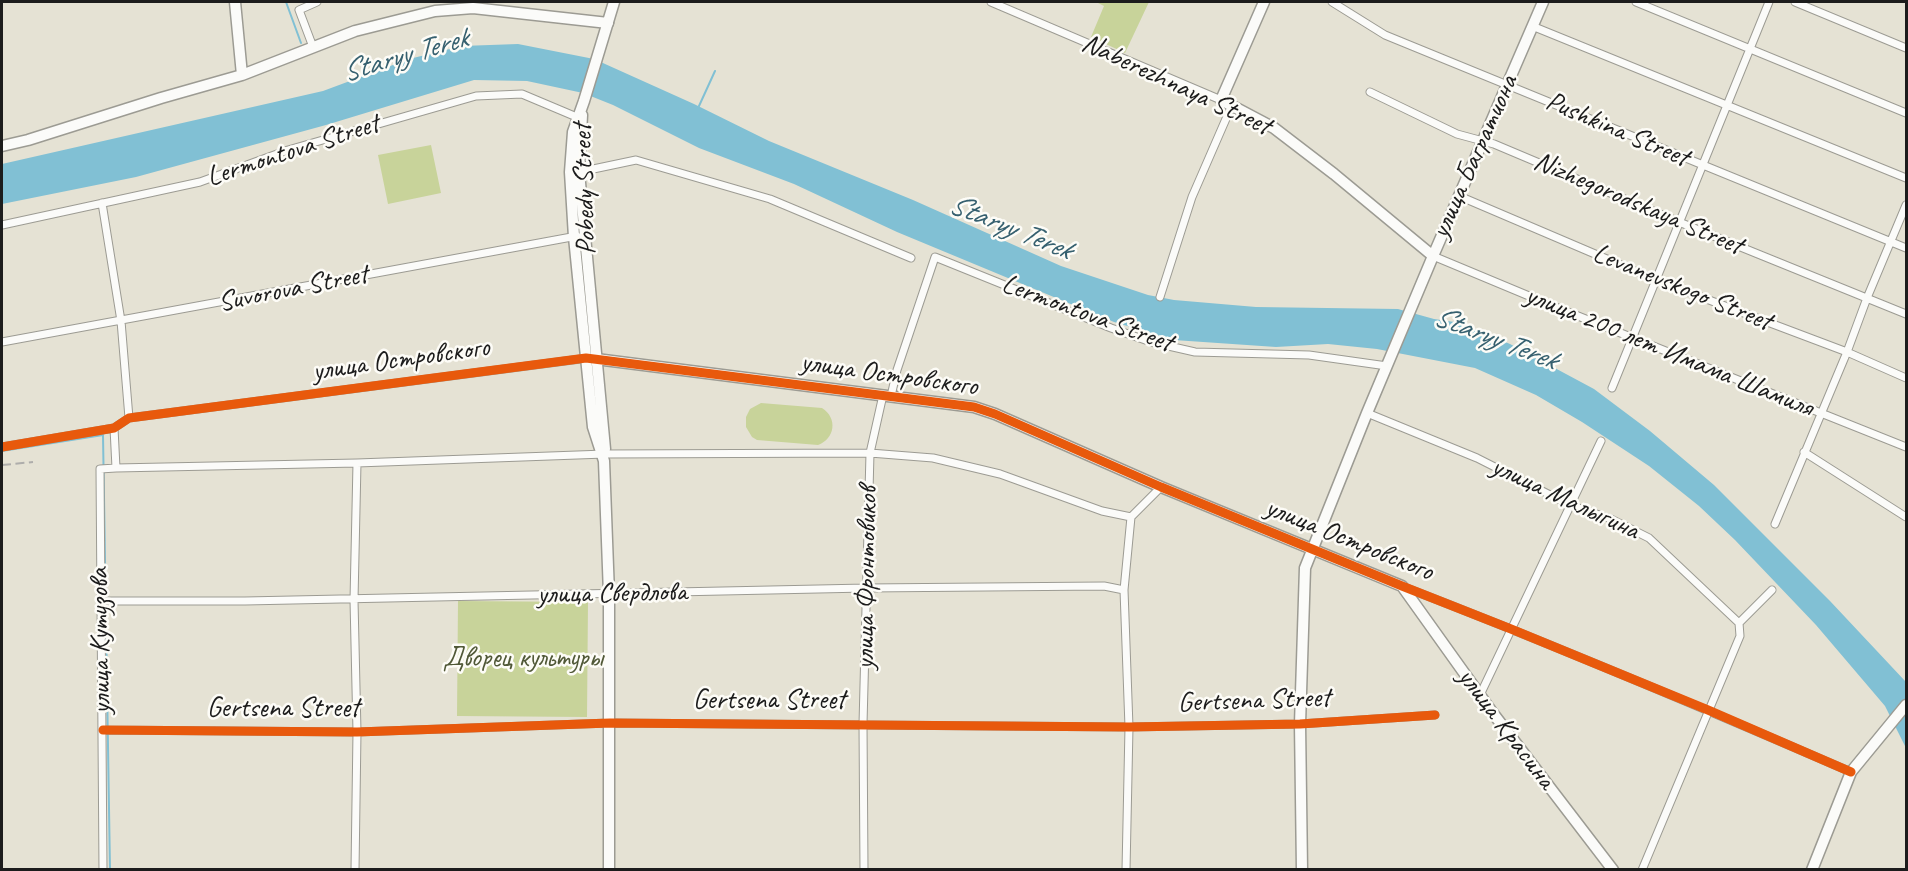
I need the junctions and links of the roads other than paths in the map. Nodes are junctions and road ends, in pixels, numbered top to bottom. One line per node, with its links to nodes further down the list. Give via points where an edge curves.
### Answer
1 (235, 2): 16 (main road)
2 (317, 2): 13 (street, via 299,10)
3 (614, 2): 11 (main road, Pobedy Street)
4 (991, 2): 19 (street, Naberezhnaya Street)
5 (1264, 2): 19 (main road)
6 (1332, 2): 17 (street, Pushkina Street, via 1385,35)
7 (1543, 2): 12 (main road, улица Багратиона)
8 (1636, 2): 14 (street)
9 (1769, 2): 14 (street)
10 (1795, 2): 15 (street)
11 (608, 23): 13 (main road, via 472,8 435,11 355,31); 23 (main road, Pobedy Street)
12 (1532, 26): 17 (main road, улица Багратиона); 21 (street)
13 (313, 47): 16 (main road)
14 (1750, 48): 21 (street); 22 (street)
15 (1906, 48)
16 (242, 75): 25 (main road)
17 (1507, 84): 24 (main road, улица Багратиона); 26 (street, Pushkina Street)
18 (1370, 92): 24 (street, Nizhegorodskaya Street, via 1457,134)
19 (1221, 100): 20 (main road, Naberezhnaya Street)
20 (1232, 105): 37 (main road, Naberezhnaya Street, via 1274,128); 41 (street, via 1192,197)
21 (1726, 106): 26 (street); 28 (street)
22 (1906, 113)
23 (580, 118): 27 (main road, Pobedy Street); 30 (street, Lermontova Street, via 522,94 476,96 288,150 200,182); 34 (main road, Pobedy Street, via 573,132 570,172)
24 (1482, 141): 29 (main road, улица Багратиона); 32 (street, Nizhegorodskaya Street)
25 (2, 146)
26 (1702, 166): 32 (street); 35 (street, Pushkina Street)
27 (579, 172): 34 (main road, Pobedy Street); 39 (street, via 636,160 770,199)
28 (1906, 178)
29 (1459, 196): 37 (main road, улица Багратиона); 40 (street, Levanevskogo Street)
30 (102, 203): 33 (street, Lermontova Street); 44 (street)
31 (1906, 205): 35 (street)
32 (1679, 222): 40 (street); 42 (street, Nizhegorodskaya Street)
33 (2, 225)
34 (580, 236): 44 (street, Suvorova Street); 48 (main road, Pobedy Street)
35 (1891, 242): 36 (street, Pushkina Street); 42 (street)
36 (1906, 248)
37 (1432, 256): 45 (street, улица 200 лет Имама Шамиля); 49 (main road, улица Багратиона)
38 (935, 257): 49 (street, Lermontova Street, via 1151,342 1195,352); 52 (street, улица Фронтовиков)
39 (911, 258)
40 (1656, 280): 45 (street); 47 (street, Levanevskogo Street)
41 (1160, 297)
42 (1867, 298): 43 (street, Nizhegorodskaya Street); 47 (street)
43 (1906, 314)
44 (121, 321): 46 (street, Suvorova Street); 55 (street)
45 (1633, 338): 51 (street); 53 (street, улица 200 лет Имама Шамиля)
46 (2, 342)
47 (1847, 352): 50 (street, Levanevskogo Street); 53 (street)
48 (591, 359): 52 (main road, улица Островского); 55 (street, улица Островского); 62 (main road, Pobedy Street)
49 (1388, 362): 54 (main road)
50 (1906, 378)
51 (1612, 388)
52 (887, 396): 61 (street, улица Фронтовиков); 65 (main road, улица Островского, via 974,407)
53 (1821, 412): 59 (street, улица 200 лет Имама Шамиля); 60 (street)
54 (1367, 413): 66 (street, улица Малыгина, via 1477,458); 70 (main road)
55 (129, 418): 56 (street, улица Островского)
56 (114, 428): 58 (street, улица Островского); 64 (street)
57 (1601, 441): 66 (street)
58 (2, 447)
59 (1906, 447)
60 (1804, 452): 68 (street); 69 (street)
61 (870, 453): 62 (street); 67 (street, via 933,458 1000,474 1102,511); 72 (street, улица Фронтовиков)
62 (604, 454): 63 (street); 75 (main road, Pobedy Street)
63 (357, 463): 64 (street); 76 (street)
64 (116, 468): 77 (street, улица Кутузова, via 100,469)
65 (1161, 486): 67 (street); 70 (main road, улица Островского)
66 (1570, 505): 78 (street, улица Малыгина, via 1649,538); 79 (street)
67 (1131, 517): 73 (street)
68 (1906, 518)
69 (1775, 524)
70 (1313, 549): 71 (main road, улица Островского); 86 (main road, via 1305,568)
71 (1402, 586): 79 (street, улица Островского); 80 (main road, улица Красина)
72 (866, 588): 73 (street, улица Свердлова, via 1104,586); 75 (street, улица Свердлова); 85 (street, улица Фронтовиков)
73 (1124, 590): 87 (street)
74 (1772, 590): 78 (street)
75 (610, 594): 76 (street, улица Свердлова); 84 (main road, Pobedy Street)
76 (354, 600): 77 (street, улица Свердлова); 89 (street)
77 (100, 601): 88 (street, улица Кутузова)
78 (1739, 623): 82 (street, via 1740,636)
79 (1512, 628): 80 (street); 82 (street, улица Островского)
80 (1480, 694): 97 (main road, улица Красина)
81 (1906, 705): 90 (main road)
82 (1708, 710): 90 (street, улица Островского); 98 (street)
83 (1435, 715): 86 (street, Gertsena Street)
84 (609, 723): 85 (street, Gertsena Street); 89 (street, Gertsena Street); 93 (main road, Pobedy Street)
85 (863, 724): 87 (street, Gertsena Street); 94 (street, улица Фронтовиков)
86 (1300, 724): 87 (street, Gertsena Street); 96 (main road)
87 (1129, 727): 95 (street)
88 (103, 730): 89 (street, Gertsena Street); 91 (street, улица Кутузова)
89 (357, 732): 92 (street)
90 (1851, 772): 99 (main road)
91 (103, 870)
92 (355, 870)
93 (610, 870)
94 (864, 870)
95 (1126, 870)
96 (1302, 870)
97 (1613, 870)
98 (1642, 870)
99 (1812, 870)

